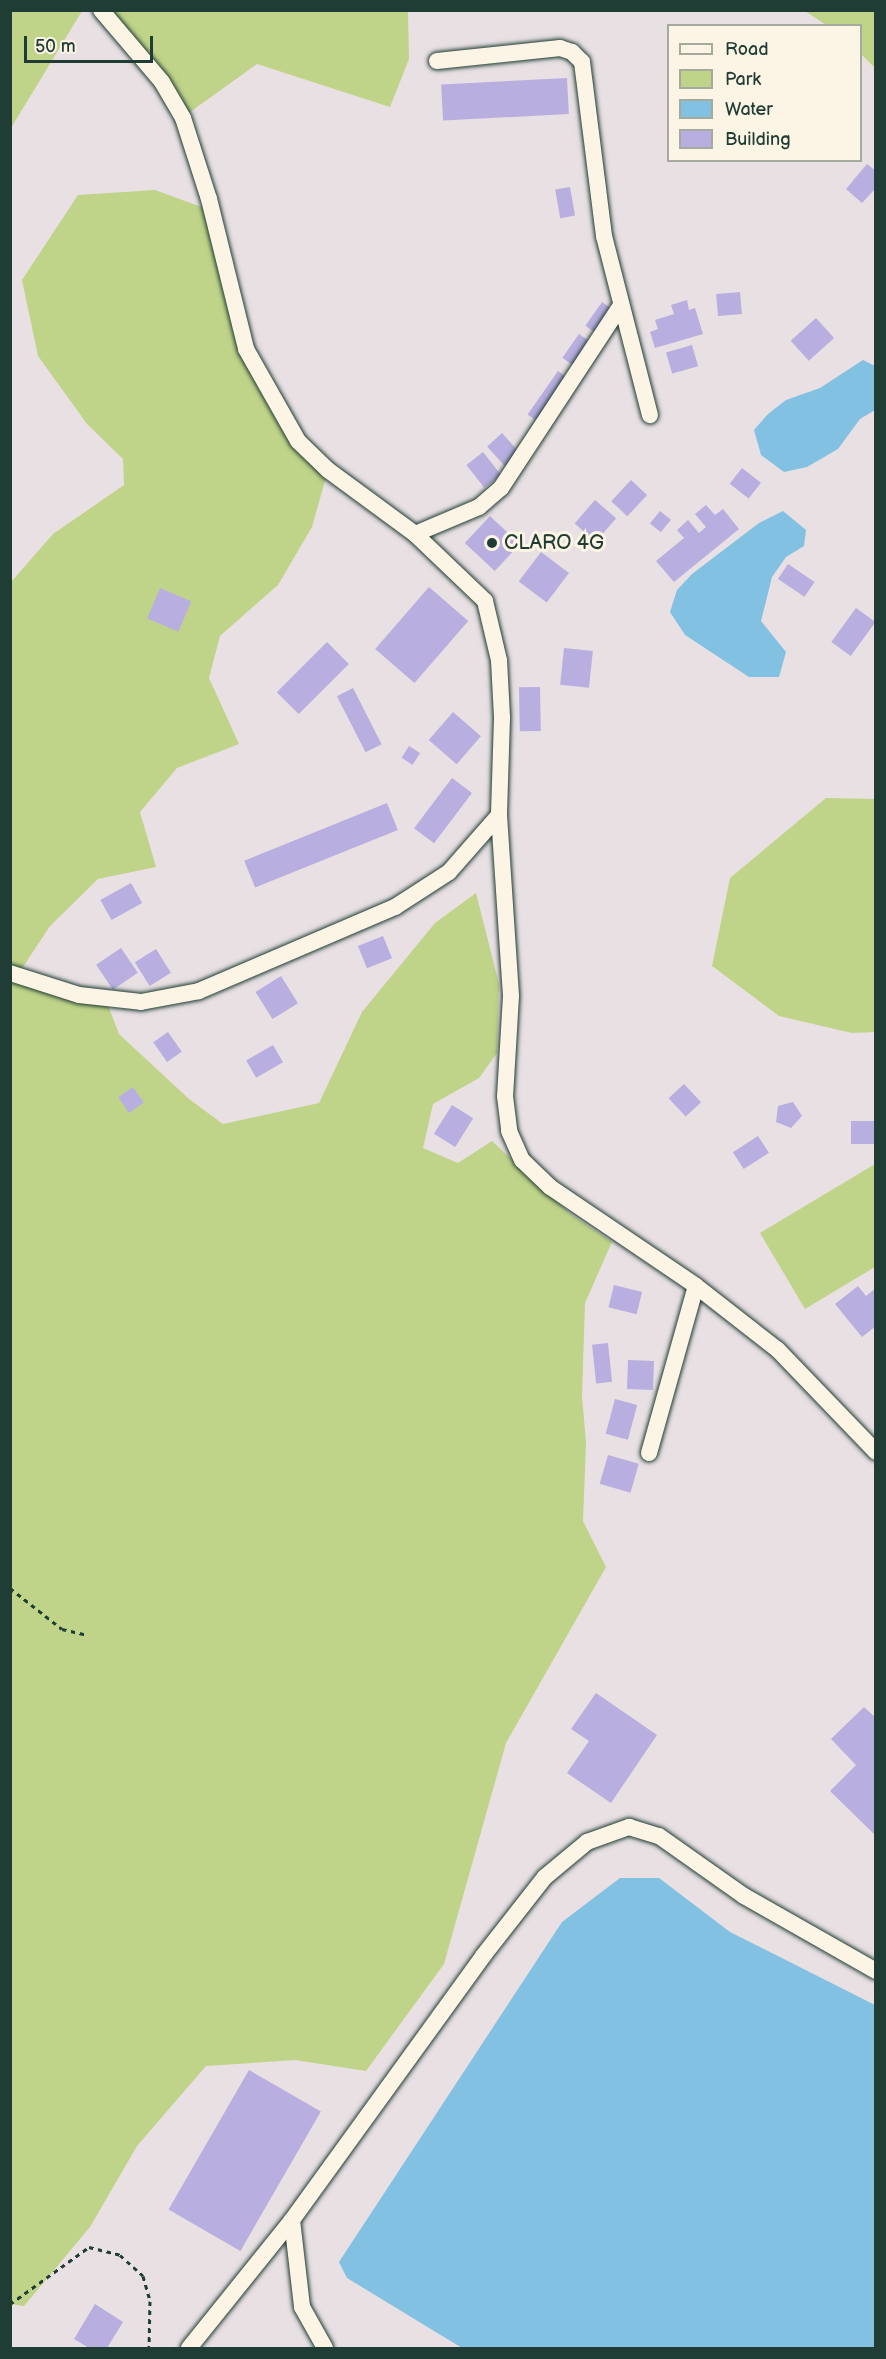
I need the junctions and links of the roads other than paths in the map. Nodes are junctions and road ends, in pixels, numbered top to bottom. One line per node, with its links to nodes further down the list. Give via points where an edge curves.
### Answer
1 (101, 10): 5 (street, via 162,82 183,118 209,199 246,349 273,403 298,441 328,470)
2 (438, 61): 3 (street, via 560,48 572,52 582,62 594,179)
3 (621, 305): 4 (street); 5 (street, via 501,488 479,507)
4 (650, 415)
5 (415, 534): 6 (street, via 485,601 499,672)
6 (499, 815): 7 (street, via 449,872 395,907 199,991 141,1002 79,995); 8 (street, via 512,996 506,1096 509,1131 522,1160 550,1186)
7 (10, 973)
8 (696, 1286): 9 (street, via 778,1350); 10 (street)
9 (876, 1452)
10 (649, 1453)
11 (876, 1971): 12 (street, via 744,1896 659,1836 629,1827 587,1842 545,1876)
12 (292, 2220): 13 (street); 14 (street, via 302,2307)
13 (189, 2349)
14 (325, 2349)

